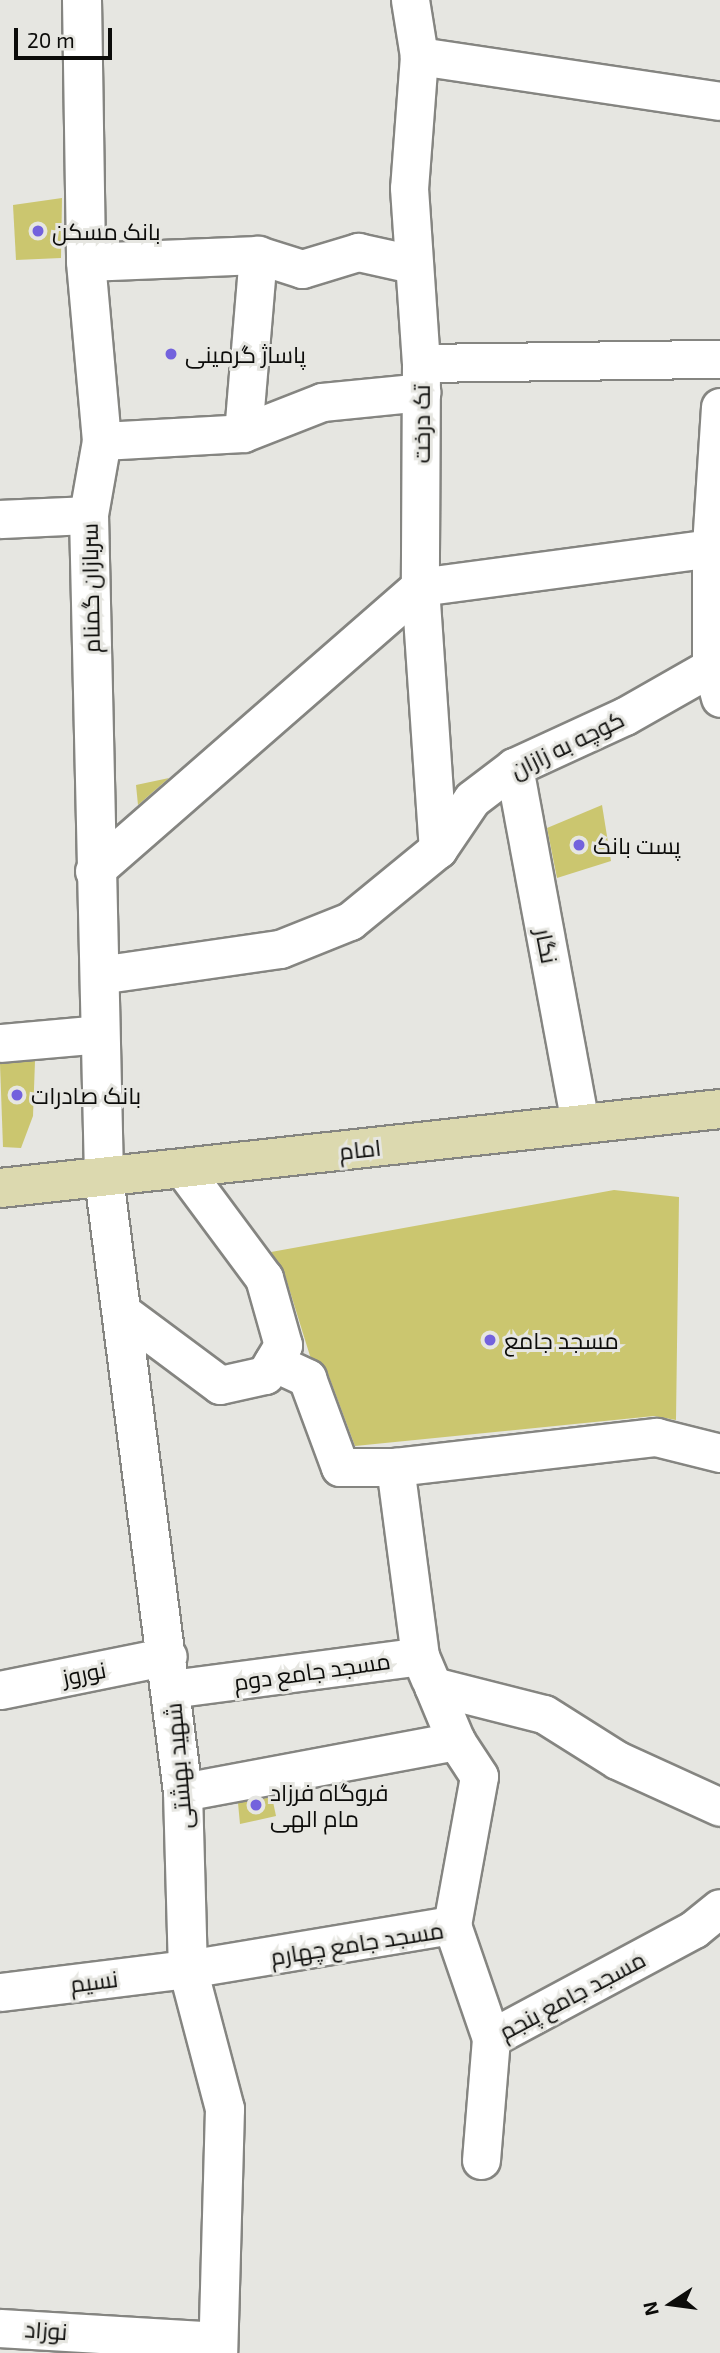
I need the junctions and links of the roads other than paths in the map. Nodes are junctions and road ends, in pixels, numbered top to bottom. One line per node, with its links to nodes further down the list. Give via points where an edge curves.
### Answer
1 (82, 0): 6 (street, سربازان گمنام)
2 (410, 0): 3 (street, تک درخت)
3 (419, 56): 4 (street); 7 (street, تک درخت, via 409,188 415,225)
4 (720, 101)
5 (258, 255): 6 (street); 7 (street, via 302,269 358,252); 11 (street)
6 (86, 262): 12 (street, سربازان گمنام)
7 (412, 264): 9 (street, تک درخت)
8 (720, 359): 9 (street)
9 (422, 378): 11 (street, via 321,402); 16 (street, تک درخت)
10 (720, 407): 15 (street)
11 (243, 433): 12 (street)
12 (102, 441): 13 (street, سربازان گمنام)
13 (89, 514): 14 (street); 20 (street, سربازان گمنام)
14 (0, 519)
15 (711, 548): 16 (street); 17 (street)
16 (420, 587): 19 (street, تک درخت); 20 (street)
17 (717, 675): 18 (street, کوچه به زازان)
18 (514, 767): 19 (street, کوچه به زازان, via 472,799); 25 (street, نگار)
19 (438, 849): 21 (street, کوچه به زازان, via 350,921 280,949)
20 (94, 872): 21 (street, سربازان گمنام)
21 (99, 975): 22 (street, سربازان گمنام)
22 (100, 1034): 23 (street); 27 (street, سربازان گمنام)
23 (0, 1043)
24 (720, 1109): 25 (main road, امام)
25 (580, 1124): 26 (main road, امام)
26 (183, 1169): 27 (main road, امام); 30 (street, via 264,1278 283,1345)
27 (104, 1178): 28 (main road, امام); 29 (street, شهید بهشتی)
28 (0, 1188)
29 (122, 1312): 30 (street, via 220,1385 265,1375); 34 (street, شهید بهشتی)
30 (273, 1362): 32 (street, via 307,1378 340,1467)
31 (720, 1453): 32 (street, via 656,1437)
32 (395, 1467): 33 (street)
33 (427, 1671): 34 (street, مسجد جامع دوم); 36 (street); 38 (street, via 544,1714 617,1760)
34 (170, 1673): 35 (street, نوروز); 37 (street, شهید بهشتی)
35 (0, 1690)
36 (456, 1741): 37 (street); 40 (street, via 479,1776)
37 (183, 1792): 41 (street, شهید بهشتی)
38 (720, 1807)
39 (720, 1908): 43 (street, مسجد جامع پنجم, via 694,1929)
40 (452, 1925): 41 (street, مسجد جامع چهارم); 43 (street, مسجد جامع چهارم)
41 (188, 1969): 42 (street, نسیم); 46 (street, شهید بهشتی, via 225,2109)
42 (0, 1992)
43 (491, 2038): 44 (street, مسجد جامع پنجم)
44 (481, 2160)
45 (0, 2328): 46 (street, نوزاد)
46 (218, 2347)

